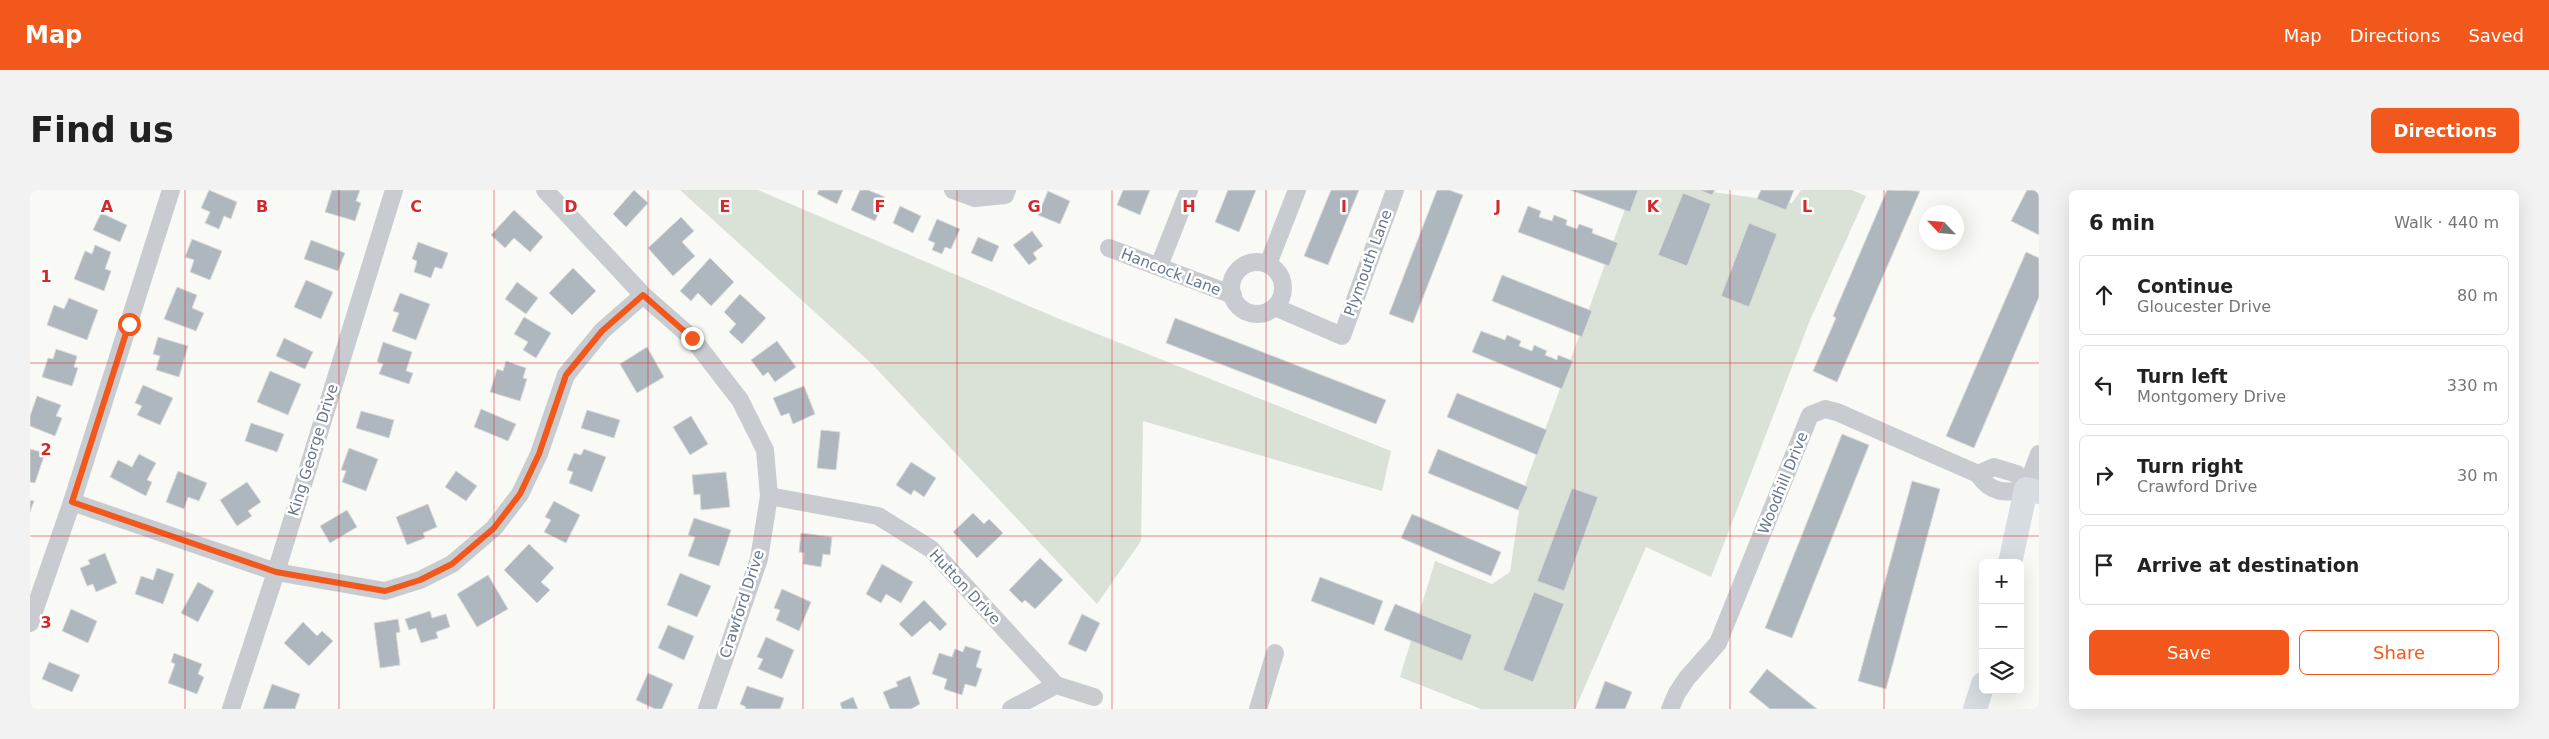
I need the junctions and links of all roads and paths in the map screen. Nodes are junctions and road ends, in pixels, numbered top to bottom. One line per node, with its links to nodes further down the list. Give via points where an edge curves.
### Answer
1 (171, 190): 18 (street)
2 (394, 190): 20 (street, King George Drive)
3 (544, 190): 12 (street, Crawford Drive)
4 (953, 190): 5 (street, via 975,198 1005,195)
5 (1008, 190)
6 (1189, 190): 11 (street)
7 (1298, 190): 10 (street)
8 (1395, 190): 14 (street, Plymouth Lane, via 1342,336)
9 (1109, 248): 11 (street, Hancock Lane)
10 (1268, 264): 13 (street, Hancock Lane, via 1248,263 1240,269 1234,277); 14 (street, via 1282,279 1281,299)
11 (1160, 266): 13 (street, Hancock Lane)
12 (643, 295): 17 (street, Crawford Drive, via 692,338 740,400 765,450); 20 (street, via 602,331 566,375 539,454 520,494 494,528 452,564 420,580 385,591)
13 (1232, 295): 14 (street, Hancock Lane, via 1238,305 1256,314)
14 (1275, 307)
15 (2039, 454): 16 (street)
16 (2033, 491): 19 (street); 30 (street, Woodhill Drive, via 2017,474 1994,467 1978,474 1854,418 1825,410 1810,415 1718,644 1682,685)
17 (769, 496): 23 (street, Hutton Drive, via 878,516 931,549); 27 (street, Crawford Drive, via 759,559)
18 (72, 502): 20 (street); 21 (street)
19 (2011, 559)
20 (276, 572): 26 (street, King George Drive)
21 (30, 623)
22 (1275, 653): 29 (street)
23 (1056, 686): 25 (street); 28 (street)
24 (1980, 694): 31 (street)
25 (1094, 697)
26 (231, 709)
27 (707, 709)
28 (1010, 709)
29 (1258, 709)
30 (1670, 709)
31 (1975, 709)

